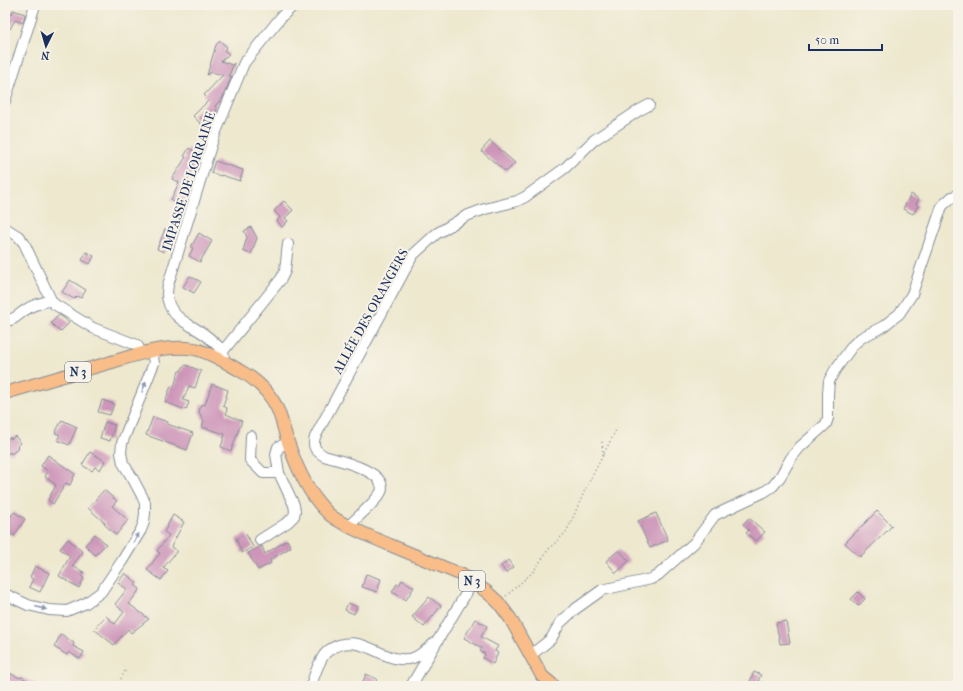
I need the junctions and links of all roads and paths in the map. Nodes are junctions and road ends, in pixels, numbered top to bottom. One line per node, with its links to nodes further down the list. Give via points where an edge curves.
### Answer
1 (35, 5): 3 (street)
2 (294, 5): 11 (street, IMPASSE DE LORRAINE, via 244,63 213,140 168,286 168,302 174,313 204,334)
3 (5, 101)
4 (649, 105): 19 (street, ALLÉE DES ORANGERS, via 594,140 565,168 525,198 466,216 436,234 413,255 315,437 314,448 318,452 363,469 376,476 381,484 380,494)
5 (958, 195): 25 (street, via 942,206 912,294 899,314 853,345 830,381 826,424 800,447 773,486 715,515 694,543 651,579 602,590 574,610 560,623 551,639)
6 (5, 228): 8 (street, via 24,243)
7 (288, 244): 11 (street, via 281,279)
8 (51, 300): 9 (street, via 30,307 13,319); 10 (street, via 93,328 138,345)
9 (5, 321)
10 (146, 353): 11 (main road, N 3, via 170,348 195,349); 12 (main road, N 3); 22 (street, one-way to 10, via 28,605 68,611 86,603 101,592 122,562 144,522 146,513 145,503 123,463 121,453 122,443 154,363 153,357)
11 (223, 356): 16 (main road, N 3, via 251,377 269,396 276,407)
12 (5, 393)
13 (617, 428): 17 (path)
14 (251, 436): 18 (street, via 250,460 263,473)
15 (602, 442): 17 (path)
16 (288, 443): 18 (street, via 278,447 276,454); 19 (main road, N 3, via 306,486 330,514)
17 (603, 455): 23 (path, via 566,532 548,550 532,573)
18 (279, 473): 20 (street, via 294,505 294,516)
19 (348, 526): 21 (main road, N 3)
20 (260, 540)
21 (473, 582): 23 (main road, N 3); 24 (street)
22 (5, 594)
23 (498, 602): 25 (main road, N 3, via 510,618)
24 (438, 640): 28 (street, via 420,654 405,659 388,657 359,644 342,644 328,651 323,657); 29 (street)
25 (530, 655): 30 (main road, N 3, via 542,676)
26 (125, 670): 27 (path)
27 (116, 686)
28 (310, 686)
29 (411, 686)
30 (554, 686)

